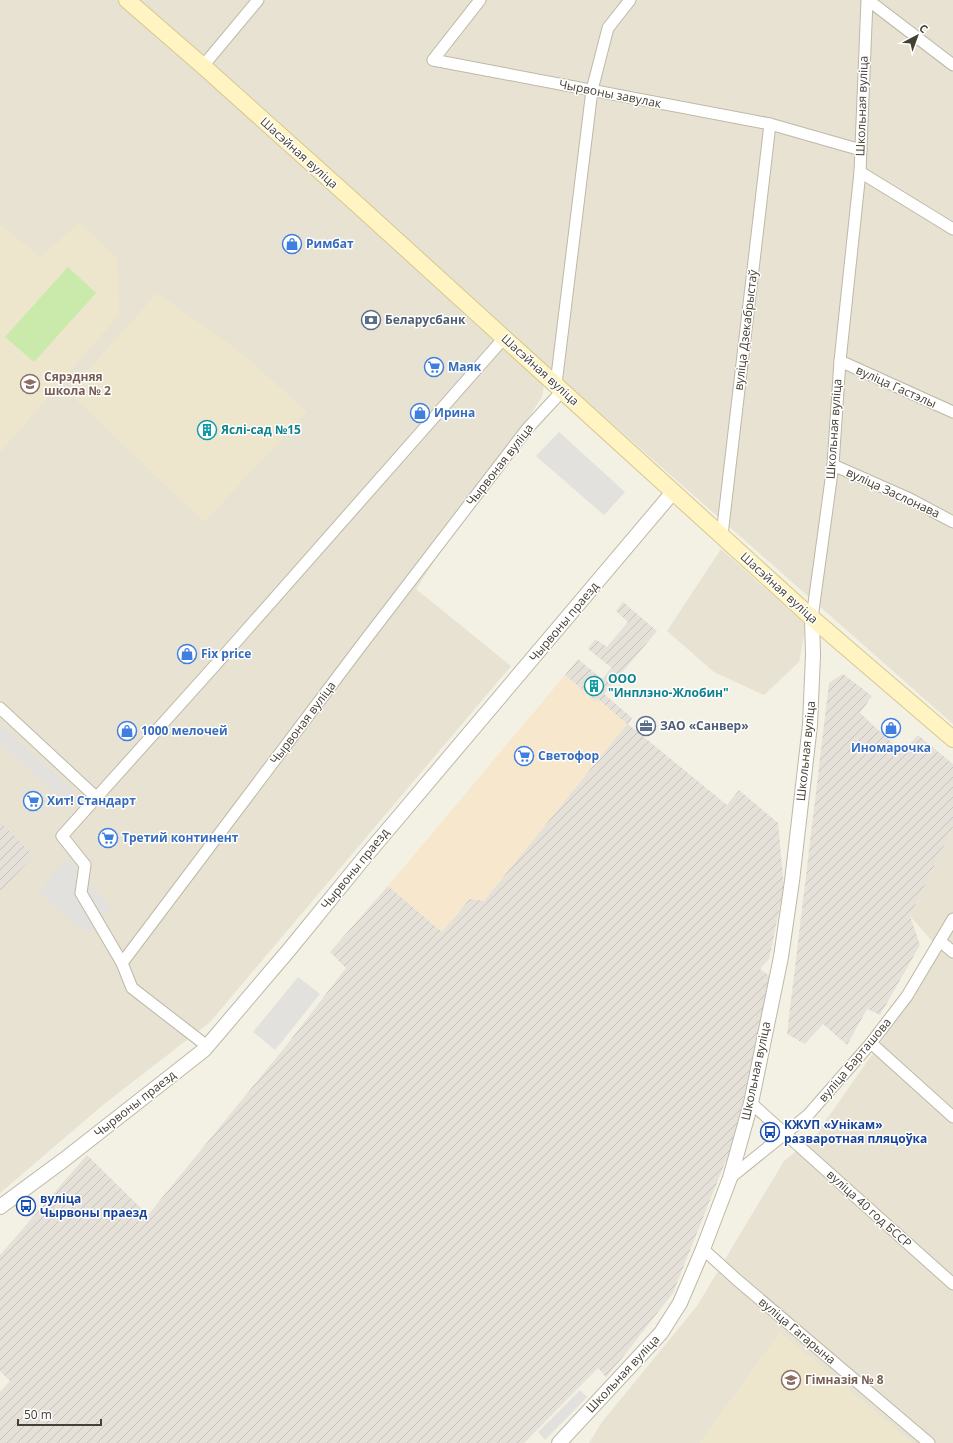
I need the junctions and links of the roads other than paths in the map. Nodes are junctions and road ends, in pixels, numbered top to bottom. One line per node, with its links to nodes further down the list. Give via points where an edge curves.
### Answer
1 (127, 0): 7 (main road, Шасэйная вуліца)
2 (258, 0): 7 (street)
3 (480, 0): 8 (street, Чырвоны завулак, via 433,60)
4 (630, 0): 8 (street, via 608,28)
5 (867, 0): 6 (street); 10 (street, Школьная вуліца)
6 (953, 65)
7 (203, 66): 13 (main road, Шасэйная вуліца)
8 (592, 90): 9 (street, Чырвоны завулак); 15 (street)
9 (770, 124): 10 (street, Чырвоны завулак); 20 (street, вуліца Дзекабрыстаў)
10 (861, 150): 11 (street, Школьная вуліца)
11 (860, 172): 12 (street); 14 (street, Школьная вуліца)
12 (953, 229)
13 (504, 338): 15 (main road, Шасэйная вуліца); 24 (street)
14 (840, 361): 16 (street, вуліца Гастэлы); 17 (street, Школьная вуліца)
15 (560, 387): 18 (main road, Шасэйная вуліца); 28 (street, Чырвоная вуліца, via 355,653)
16 (953, 412)
17 (833, 465): 19 (street, вуліца Заслонава, via 910,499); 21 (street, Школьная вуліца)
18 (673, 492): 20 (main road, Шасэйная вуліца); 30 (street, Чырвоны праезд)
19 (953, 522)
20 (722, 535): 21 (main road, Шасэйная вуліца)
21 (812, 618): 23 (main road, Шасэйная вуліца); 31 (street, Школьная вуліца, via 810,725 792,881 781,956)
22 (0, 708): 24 (street)
23 (953, 739)
24 (97, 798): 28 (street, via 62,836 85,865 80,893)
25 (953, 918): 26 (street, вуліца Барташова)
26 (940, 941): 27 (street); 29 (street, вуліца Барташова, via 907,996)
27 (953, 952)
28 (122, 963): 30 (street, via 132,988)
29 (871, 1043): 32 (street); 33 (street, вуліца Барташова, via 808,1115)
30 (207, 1046): 35 (street, Чырвоны праезд, via 65,1159)
31 (751, 1103): 33 (street, вуліца 40 год БССР); 34 (street, Школьная вуліца)
32 (953, 1117)
33 (784, 1134): 34 (street, вуліца Барташова); 37 (street, вуліца 40 год БССР)
34 (730, 1178): 36 (street, Школьная вуліца)
35 (0, 1207)
36 (703, 1249): 38 (street, Школьная вуліца, via 680,1303 661,1333); 39 (street, вуліца Гагарына)
37 (953, 1284)
38 (559, 1443)
39 (929, 1443)

